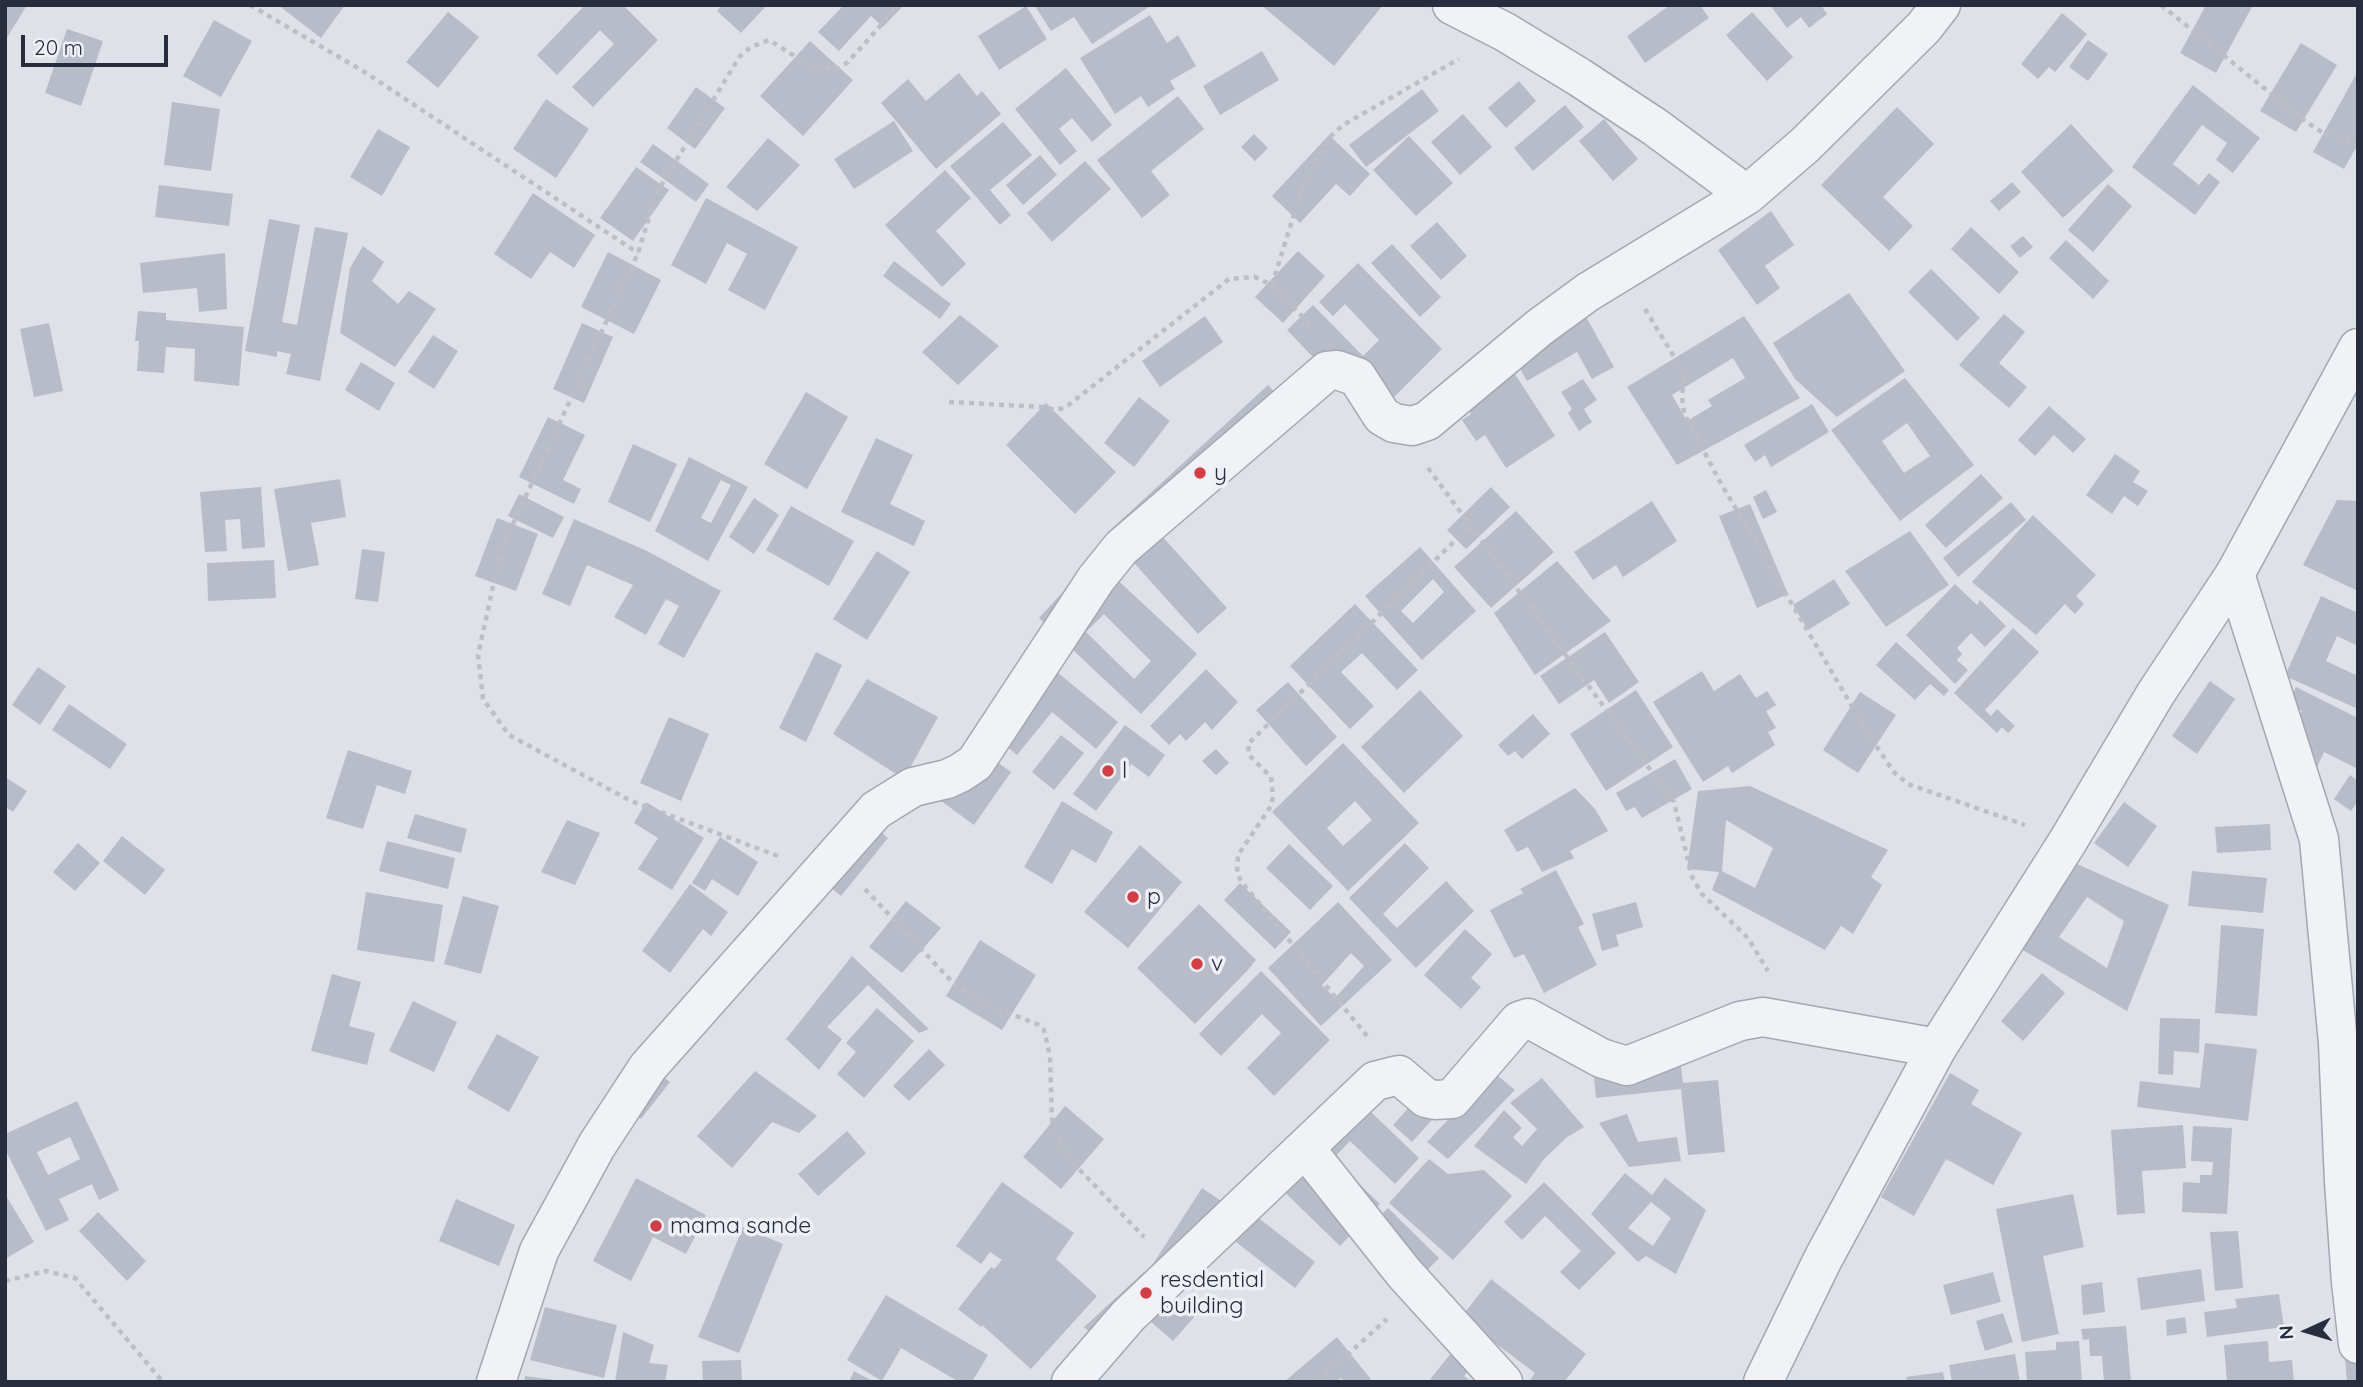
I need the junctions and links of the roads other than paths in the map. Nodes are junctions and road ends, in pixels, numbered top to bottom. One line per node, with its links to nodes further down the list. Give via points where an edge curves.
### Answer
1 (1452, 5): 3 (street, via 1505,32 1655,127)
2 (1941, 5): 3 (street, via 1805,145)
3 (1747, 195): 9 (street, via 1540,327 1427,421 1412,426 1394,423 1382,416 1357,376 1327,371 1121,548 975,763 947,779 913,786 876,810 648,1067 597,1145 539,1251)
4 (2358, 348): 5 (street)
5 (2235, 574): 6 (street, via 2156,693); 8 (street, via 2319,839)
6 (1937, 1048): 7 (street, via 1763,1017 1740,1021 1627,1066 1601,1058 1528,1017 1515,1024 1452,1099 1426,1098 1399,1074 1376,1081); 12 (street, via 1823,1259)
7 (1305, 1148): 10 (street, via 1128,1316); 11 (street, via 1420,1290)
8 (2358, 1344)
9 (496, 1382)
10 (1071, 1382)
11 (1503, 1382)
12 (1763, 1382)

